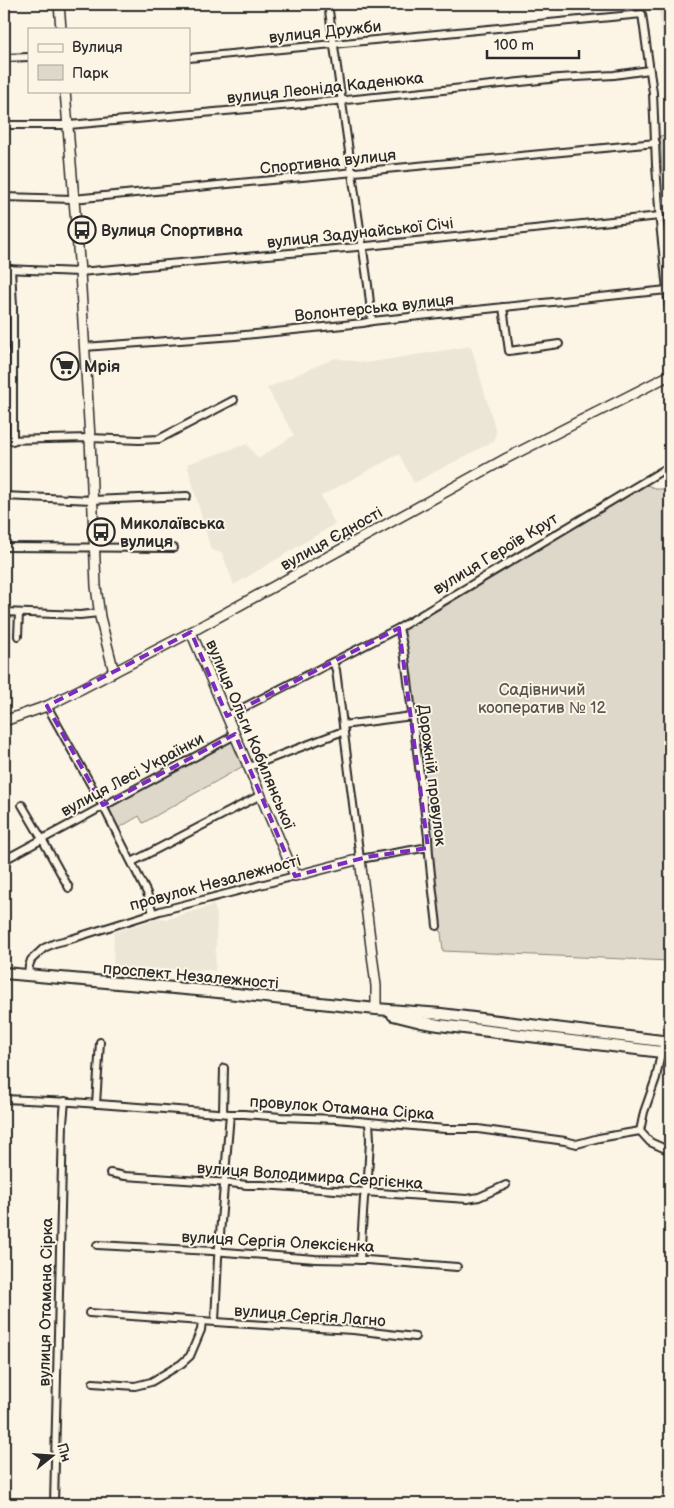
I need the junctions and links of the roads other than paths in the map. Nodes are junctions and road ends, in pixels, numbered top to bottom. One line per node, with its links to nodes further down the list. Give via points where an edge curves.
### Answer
1 (59, 4): 3 (street)
2 (328, 4): 4 (street)
3 (61, 28)
4 (334, 44): 7 (street, вулиця Дружби); 8 (street, вулиця Дружби, via 642,14); 10 (street)
5 (28, 57): 6 (street)
6 (4, 58)
7 (190, 58)
8 (649, 70): 10 (street, вулиця Леоніда Каденюка); 13 (street)
9 (65, 92): 12 (street)
10 (342, 100): 12 (street, вулиця Леоніда Каденюка); 14 (street)
11 (4, 125): 12 (street, вулиця Леоніда Каденюка)
12 (69, 125): 16 (street)
13 (656, 143): 14 (street, Спортивна вулиця); 17 (street)
14 (351, 172): 16 (street, Спортивна вулиця); 18 (street)
15 (4, 196): 16 (street, Спортивна вулиця)
16 (73, 199): 20 (street)
17 (660, 216): 18 (street, вулиця Задунайської Січі); 21 (street)
18 (363, 246): 20 (street, вулиця Задунайської Січі); 24 (street)
19 (7, 269): 20 (street, вулиця Задунайської Січі); 31 (street, via 13,306)
20 (80, 272): 26 (street)
21 (667, 290): 22 (street, Волонтерська вулиця); 23 (street)
22 (503, 308): 24 (street, Волонтерська вулиця); 25 (street, via 509,351)
23 (670, 318)
24 (372, 321): 26 (street, Волонтерська вулиця)
25 (559, 344)
26 (84, 348): 29 (street)
27 (670, 376): 43 (street, вулиця Єдності, via 507,458)
28 (234, 400): 29 (street, via 158,439)
29 (90, 438): 31 (street); 35 (street)
30 (4, 440): 31 (street)
31 (13, 440)
32 (670, 466): 42 (street, вулиця Героїв Крут)
33 (4, 496): 35 (street)
34 (187, 496): 35 (street)
35 (92, 500): 37 (street)
36 (4, 547): 37 (street)
37 (94, 548): 38 (street); 41 (street)
38 (174, 548)
39 (4, 612): 40 (street)
40 (19, 613): 41 (street); 44 (street)
41 (99, 613): 46 (street)
42 (399, 628): 45 (street, вулиця Героїв Крут); 49 (street, Дорожній провулок)
43 (191, 632): 46 (street, вулиця Єдності); 48 (street, вулиця Ольги Кобилянської)
44 (18, 636)
45 (333, 662): 48 (street, вулиця Героїв Крут); 51 (street)
46 (114, 672): 47 (street, вулиця Єдності)
47 (47, 706): 50 (street, вулиця Єдності); 56 (street)
48 (227, 716): 52 (street, вулиця Ольги Кобилянської)
49 (412, 716): 51 (street); 58 (street, Дорожній провулок)
50 (4, 721)
51 (344, 729): 53 (street); 59 (street)
52 (235, 735): 53 (street, вулиця Ольги Кобилянської); 56 (street, вулиця Лесі Українки)
53 (249, 767): 54 (street, вулиця Ольги Кобилянської)
54 (261, 795): 61 (street); 62 (street, вулиця Ольги Кобилянської)
55 (22, 805): 57 (street)
56 (103, 805): 57 (street, вулиця Лесі Українки); 61 (street)
57 (42, 839): 60 (street, вулиця Лесі Українки); 63 (street)
58 (428, 848): 59 (street, провулок Незалежності); 65 (street, Дорожній провулок)
59 (360, 859): 62 (street, провулок Незалежності); 68 (street)
60 (4, 860)
61 (132, 862): 64 (street)
62 (295, 876): 64 (street, провулок Незалежності)
63 (69, 888)
64 (154, 913): 67 (street, провулок Незалежності, via 50,945 32,960)
65 (437, 926)
66 (4, 973): 67 (main road, проспект Незалежності)
67 (28, 975): 68 (main road, проспект Незалежності, via 208,990)
68 (376, 1009): 69 (main road, проспект Незалежності, via 408,1019)
69 (436, 1019): 70 (main road, проспект Незалежності); 72 (main road, проспект Незалежності)
70 (666, 1041): 72 (street)
71 (100, 1042): 76 (street)
72 (666, 1053): 79 (street)
73 (224, 1068): 77 (street)
74 (4, 1099): 75 (street, провулок Отамана Сірка)
75 (65, 1101): 76 (street, провулок Отамана Сірка); 94 (street, вулиця Отамана Сірка)
76 (96, 1104): 77 (street, провулок Отамана Сірка)
77 (226, 1114): 78 (street, провулок Отамана Сірка); 82 (street)
78 (369, 1122): 79 (street, провулок Отамана Сірка, via 478,1129 577,1144); 84 (street)
79 (640, 1132): 80 (street, via 650,1142)
80 (670, 1151)
81 (110, 1174): 82 (street, вулиця Володимира Сергієнка)
82 (224, 1183): 84 (street, вулиця Володимира Сергієнка); 86 (street)
83 (506, 1185): 84 (street, вулиця Володимира Сергієнка, via 473,1198)
84 (366, 1192): 87 (street)
85 (97, 1245): 86 (street, вулиця Сергія Олексієнка)
86 (219, 1251): 87 (street, вулиця Сергія Олексієнка); 90 (street)
87 (360, 1260): 88 (street, вулиця Сергія Олексієнка)
88 (457, 1267)
89 (88, 1313): 91 (street, вулиця Сергія Лагно)
90 (214, 1321): 91 (street, вулиця Сергія Лагно); 92 (street, вулиця Сергія Лагно)
91 (202, 1322): 93 (street, via 190,1356 151,1382 136,1386)
92 (416, 1337)
93 (93, 1383)
94 (54, 1504)

